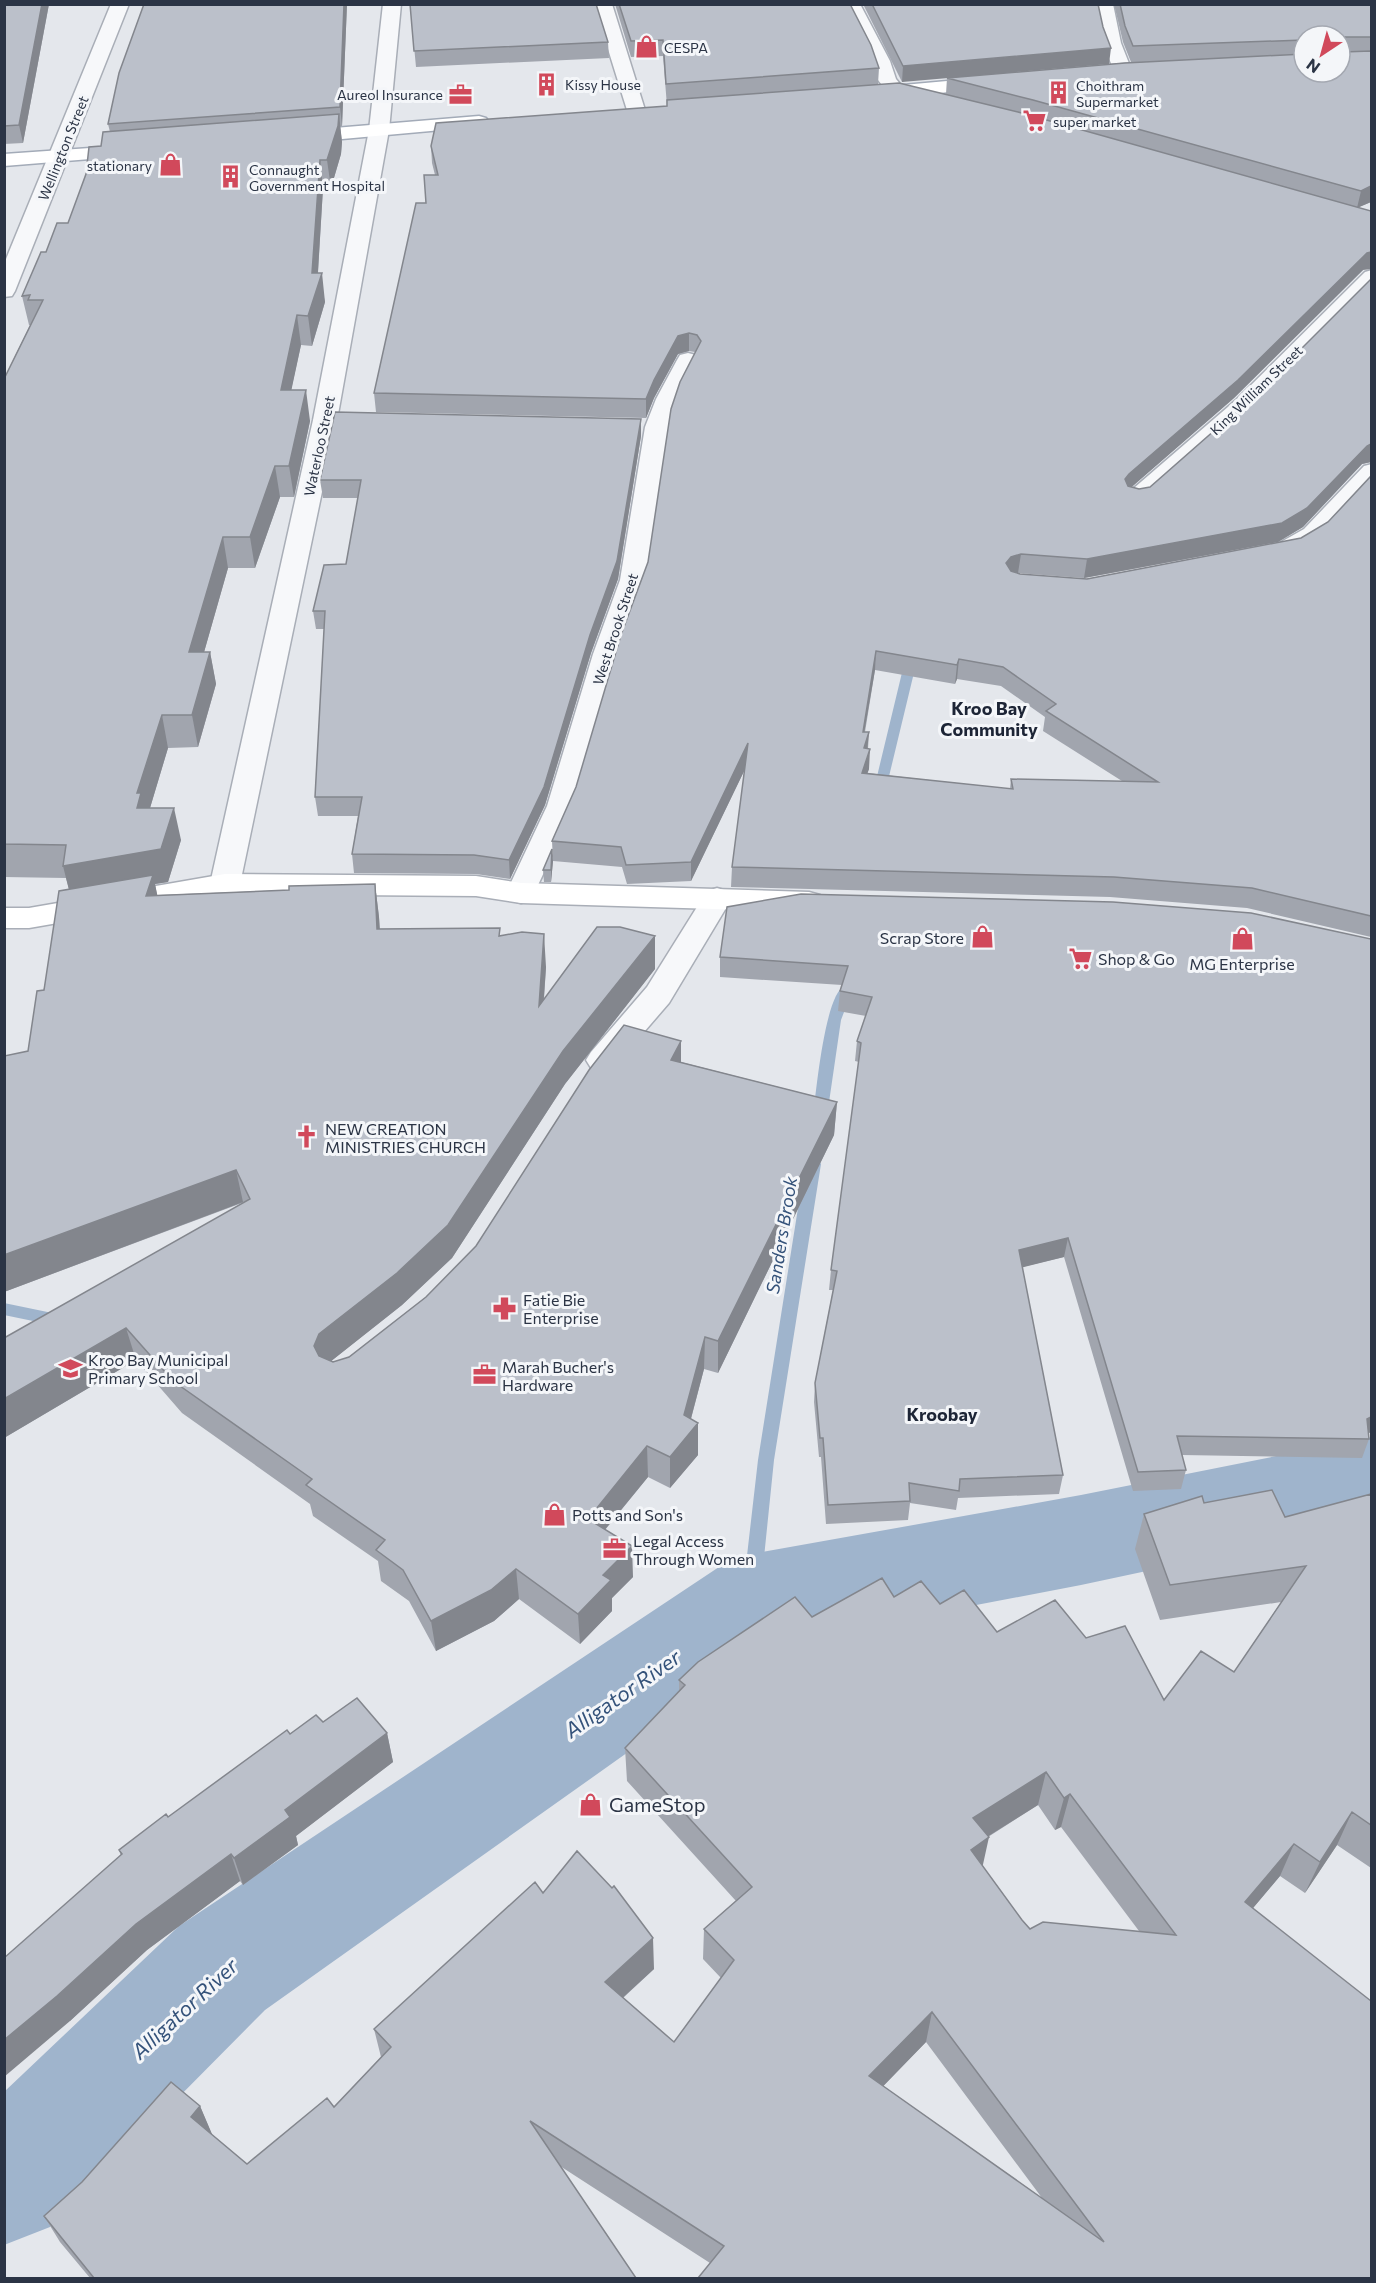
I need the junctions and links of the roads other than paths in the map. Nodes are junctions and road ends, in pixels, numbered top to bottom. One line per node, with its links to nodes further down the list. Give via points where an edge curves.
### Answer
1 (120, 4): 20 (street, Wellington Street)
2 (392, 4): 17 (street, Waterloo Street)
3 (603, 4): 14 (street)
4 (851, 4): 10 (street, via 887,80)
5 (1104, 4): 7 (street)
6 (1145, 70): 7 (main road)
7 (1123, 71): 8 (main road)
8 (1099, 74)
9 (1004, 82): 10 (main road)
10 (897, 92): 11 (main road); 12 (main road)
11 (861, 94)
12 (955, 106)
13 (659, 108): 14 (main road)
14 (636, 110): 15 (main road)
15 (612, 112)
16 (495, 121): 17 (main road)
17 (379, 130): 18 (main road); 28 (street, Waterloo Street, via 337,420)
18 (276, 139)
19 (152, 149): 20 (main road)
20 (61, 156): 21 (main road); 23 (street, Wellington Street)
21 (4, 160)
22 (1371, 276): 26 (street, King William Street, via 1244,405)
23 (4, 291)
24 (688, 360): 29 (street, West Brook Street, via 667,399 645,427 633,580 606,654 561,806)
25 (1371, 471): 27 (street, via 1313,534 1287,550)
26 (1136, 499)
27 (1264, 554)
28 (225, 884): 29 (main road, via 476,886); 32 (main road, via 29,918)
29 (521, 893): 30 (main road)
30 (717, 898): 31 (main road); 33 (street, via 658,995)
31 (839, 902)
32 (4, 918)
33 (585, 1084)

